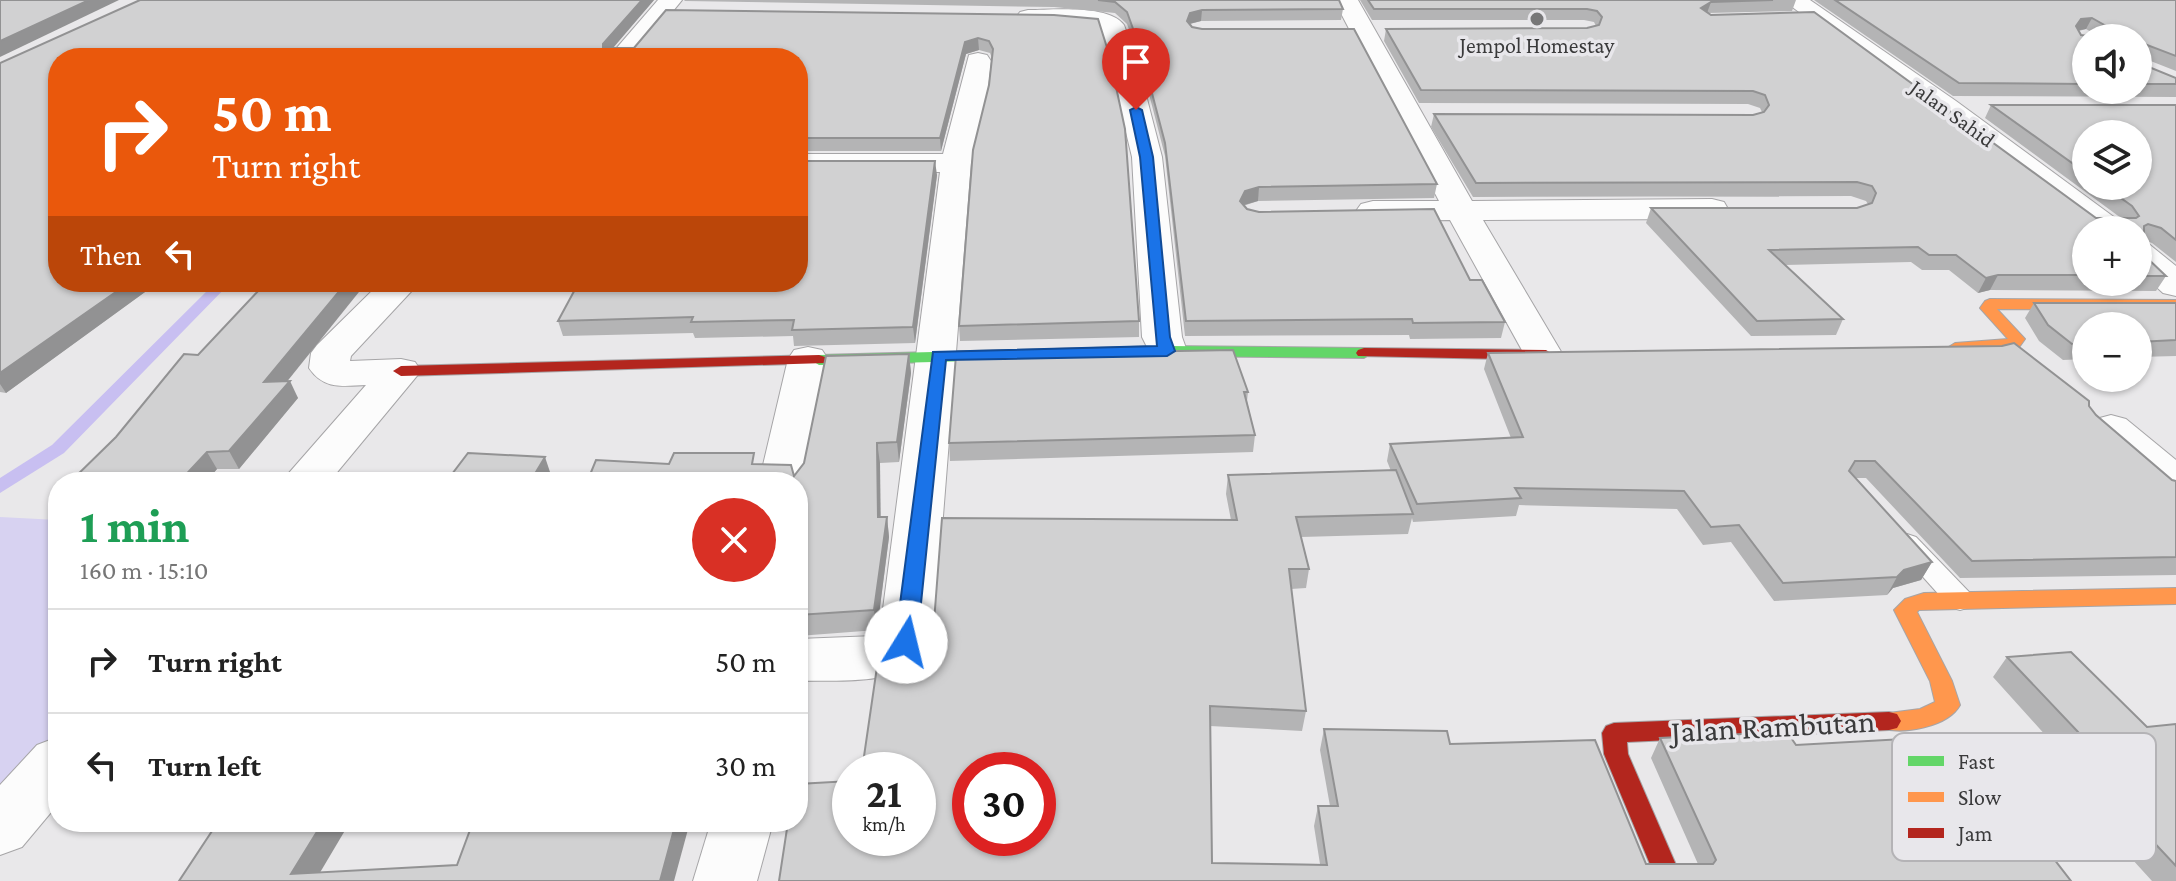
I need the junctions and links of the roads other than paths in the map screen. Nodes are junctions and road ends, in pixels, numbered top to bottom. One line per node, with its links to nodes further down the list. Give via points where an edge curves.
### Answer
1 (1346, 0): 7 (street)
2 (675, 7): 9 (street)
3 (1035, 8): 5 (street); 24 (street, via 1112,25 1147,157)
4 (1791, 9): 11 (street, Jalan Sahid, via 1819,17)
5 (1005, 16)
6 (1328, 30): 7 (street)
7 (1360, 30): 8 (street); 16 (street, via 1422,116)
8 (1392, 30)
9 (632, 48)
10 (978, 61): 14 (street)
11 (1946, 107): 12 (street); 18 (street, Jalan Sahid)
12 (1992, 107)
13 (808, 163): 14 (street)
14 (956, 163): 26 (street)
15 (1742, 209): 16 (street)
16 (1462, 210): 17 (street); 25 (street)
17 (1337, 212)
18 (2091, 216)
19 (2152, 264): 20 (street)
20 (2176, 285)
21 (392, 292): 28 (street, via 331,353 329,368 335,374)
22 (2176, 305): 23 (street, via 1990,304 1988,308 2014,333 2014,343)
23 (1930, 349)
24 (1167, 351): 25 (street); 26 (street)
25 (1551, 355)
26 (938, 356): 27 (street); 36 (street, via 906,642 886,656)
27 (808, 359): 28 (street); 31 (street)
28 (401, 371): 30 (street)
29 (2102, 421): 32 (street)
30 (313, 472)
31 (784, 472)
32 (2176, 484)
33 (1887, 521): 35 (lane)
34 (2176, 596): 35 (street, Jalan Rambutan)
35 (1960, 600): 41 (street, Jalan Rambutan, via 1924,601 1905,610 1911,631 1946,692 1948,705 1937,714 1877,722 1614,733 1616,754)
36 (808, 660)
37 (48, 773): 38 (street)
38 (0, 828)
39 (739, 832): 40 (street)
40 (725, 881)
41 (1670, 881)

